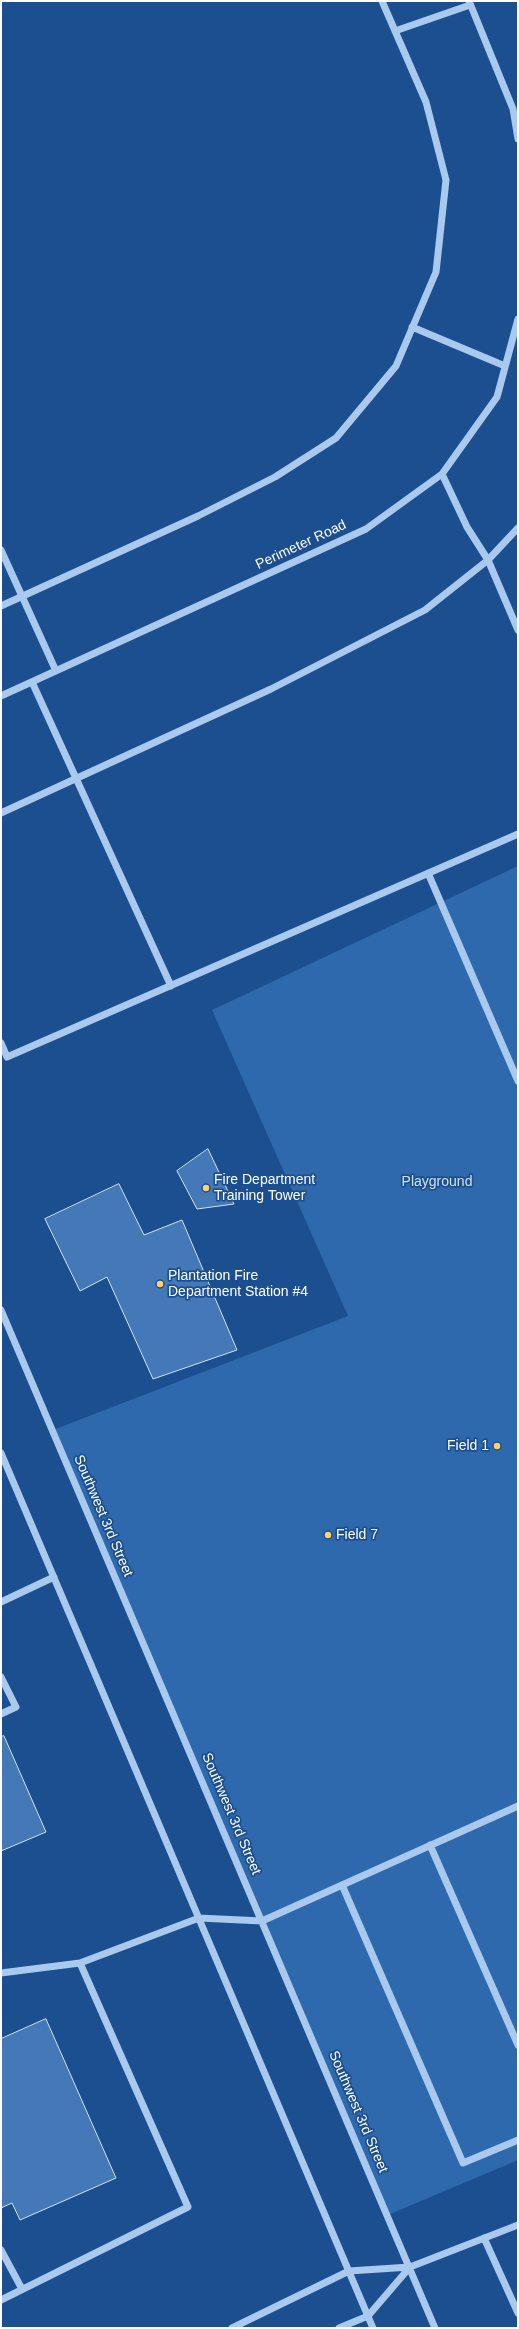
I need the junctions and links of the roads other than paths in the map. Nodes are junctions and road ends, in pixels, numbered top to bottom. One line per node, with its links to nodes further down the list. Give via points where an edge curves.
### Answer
1 (382, 1): 3 (street)
2 (470, 3): 3 (street); 4 (street, via 513,109)
3 (395, 31): 6 (street, via 426,102 446,180 436,272)
4 (518, 139)
5 (518, 319): 7 (street, Perimeter Road)
6 (412, 328): 7 (street); 12 (street, via 396,366 336,438 275,477 198,516)
7 (505, 366): 8 (street, Perimeter Road, via 497,397)
8 (442, 474): 11 (street, via 467,526); 15 (street, Perimeter Road, via 366,529)
9 (518, 528): 11 (street)
10 (1, 550): 12 (street)
11 (488, 560): 14 (street); 18 (street, via 425,610 271,689)
12 (22, 597): 13 (street); 15 (street)
13 (1, 606)
14 (518, 630)
15 (56, 671): 16 (street, Perimeter Road)
16 (32, 682): 17 (street, Perimeter Road); 18 (street)
17 (1, 696)
18 (77, 777): 19 (street); 22 (street)
19 (1, 813)
20 (518, 834): 21 (street)
21 (428, 873): 22 (street); 25 (street)
22 (171, 986): 24 (street)
23 (1, 1043): 24 (street)
24 (4, 1058)
25 (518, 1081)
26 (1, 1310): 36 (street, Southwest 3rd Street)
27 (1, 1453): 28 (street)
28 (54, 1577): 29 (street); 35 (street)
29 (1, 1602)
30 (1, 1677): 31 (street, via 16,1708)
31 (1, 1714)
32 (518, 1806): 33 (street)
33 (430, 1845): 34 (street); 39 (street)
34 (342, 1885): 36 (street); 40 (street, via 463,2163)
35 (200, 1918): 36 (street); 37 (street); 45 (street)
36 (262, 1921): 44 (street, Southwest 3rd Street)
37 (80, 1963): 38 (street); 46 (street, via 188,2207)
38 (1, 1973)
39 (518, 2045)
40 (518, 2140)
41 (518, 2225): 42 (street)
42 (484, 2238): 44 (street); 48 (street)
43 (1, 2250): 46 (street)
44 (410, 2268): 45 (street); 49 (street); 53 (street, Southwest 3rd Street)
45 (349, 2271): 49 (street); 50 (street)
46 (22, 2289): 47 (street)
47 (1, 2300)
48 (518, 2313)
49 (368, 2316): 51 (street); 52 (street)
50 (232, 2328)
51 (339, 2328)
52 (373, 2328)
53 (435, 2328)

